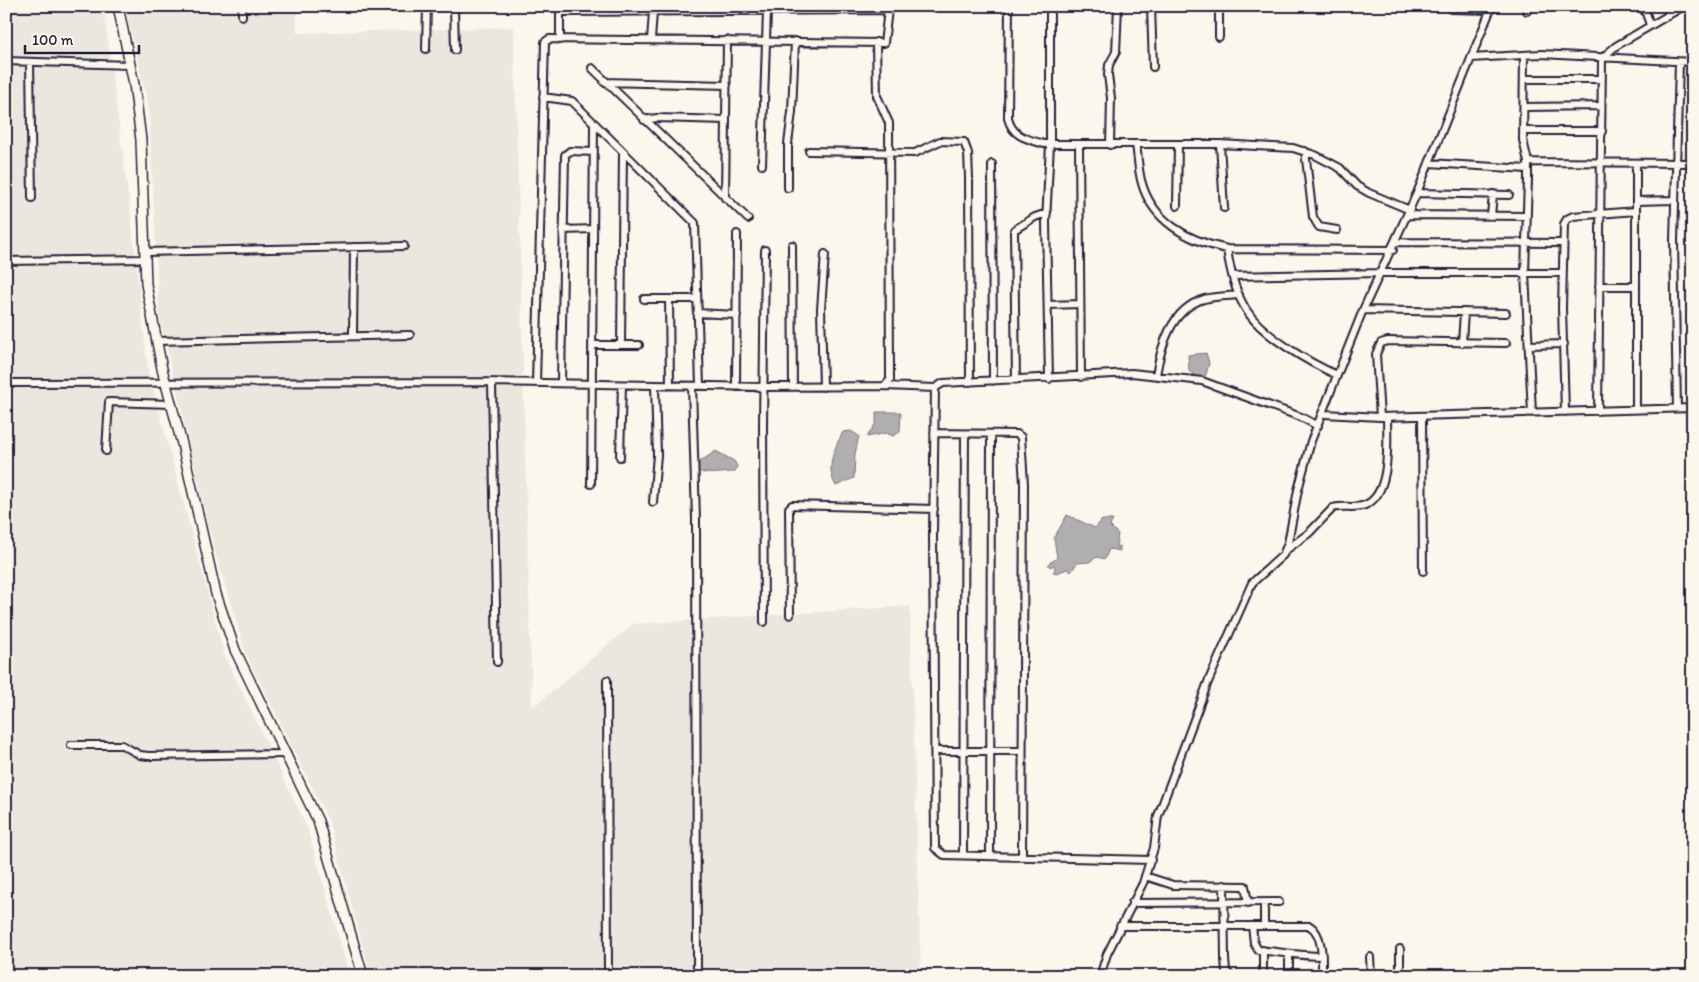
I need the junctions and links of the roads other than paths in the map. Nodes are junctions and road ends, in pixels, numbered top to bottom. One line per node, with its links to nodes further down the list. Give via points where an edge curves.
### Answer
1 (118, 6): 38 (street)
2 (242, 6): 19 (street)
3 (427, 6): 29 (street)
4 (454, 6): 30 (street)
5 (1009, 6): 53 (street, via 1009,125 1019,136)
6 (1050, 6): 53 (street)
7 (1118, 6): 56 (street, via 1116,52 1108,75)
8 (1151, 6): 39 (street)
9 (1219, 6): 22 (street)
10 (1641, 6): 21 (street)
11 (1668, 6): 20 (street)
12 (1684, 6): 20 (street)
13 (1451, 8): 14 (street)
14 (1491, 8): 32 (street)
15 (560, 9): 16 (street); 23 (street)
16 (621, 10): 18 (street)
17 (767, 11): 18 (street); 26 (street); 28 (street, via 888,10 884,43)
18 (653, 12): 24 (street)
19 (242, 16)
20 (1668, 16): 21 (street)
21 (1650, 25): 33 (street)
22 (1219, 37)
23 (560, 40): 24 (street); 45 (street, via 545,42)
24 (652, 40): 25 (street)
25 (727, 40): 26 (street); 44 (street)
26 (767, 41): 27 (street); 70 (street)
27 (795, 41): 28 (street); 73 (street)
28 (876, 42): 63 (street, via 877,96 888,116)
29 (426, 49)
30 (455, 50)
31 (1524, 56): 32 (street); 33 (street, via 1586,55); 41 (street)
32 (1471, 58): 65 (street)
33 (1602, 58): 37 (street); 42 (street)
34 (6, 61): 35 (street)
35 (30, 62): 38 (street); 77 (street)
36 (1693, 62): 37 (street)
37 (1679, 63): 69 (street)
38 (130, 65): 104 (street, via 141,140)
39 (1153, 67)
40 (592, 68): 43 (street)
41 (1524, 79): 42 (street); 47 (street)
42 (1600, 79): 46 (street)
43 (604, 82): 44 (street); 48 (street)
44 (726, 85): 49 (street)
45 (543, 97): 50 (street, via 572,101); 143 (street)
46 (1601, 106): 47 (street); 52 (street)
47 (1524, 107): 51 (street)
48 (644, 120): 49 (street); 78 (street)
49 (726, 120): 78 (street)
50 (594, 124): 61 (street); 62 (street)
51 (1523, 131): 52 (street); 64 (street, via 1523,148)
52 (1602, 131): 67 (street)
53 (1050, 144): 54 (street); 84 (street)
54 (1079, 144): 56 (street); 116 (street)
55 (1220, 144): 58 (street); 60 (street); 82 (street)
56 (1110, 145): 57 (street)
57 (1136, 145): 58 (street); 100 (street, via 1141,180 1165,222 1204,243)
58 (1178, 145): 81 (street)
59 (809, 151): 63 (street)
60 (1305, 151): 85 (street, via 1340,168 1357,186); 92 (street, via 1313,217 1319,227)
61 (594, 152): 90 (street, via 566,152); 91 (street)
62 (623, 152): 115 (street, via 695,224); 130 (street)
63 (888, 153): 140 (street, via 920,152 940,141 964,142 966,146); 152 (street, via 890,380)
64 (1528, 162): 67 (street); 72 (street)
65 (1428, 163): 72 (street); 74 (street)
66 (992, 164): 138 (street)
67 (1600, 164): 68 (street); 86 (street)
68 (1636, 164): 69 (street); 80 (street)
69 (1676, 164): 71 (street); 79 (street)
70 (762, 166)
71 (1693, 166)
72 (1528, 170): 88 (street)
73 (788, 188)
74 (1417, 193): 75 (street); 85 (street)
75 (1493, 194): 76 (street); 87 (street)
76 (1509, 195)
77 (32, 198)
78 (725, 198): 89 (street)
79 (1675, 200): 80 (street); 158 (street)
80 (1636, 201): 83 (street)
81 (1177, 206)
82 (1224, 208)
83 (1636, 211): 86 (street); 111 (street)
84 (1047, 213): 117 (street); 137 (street, via 1014,230)
85 (1409, 213): 87 (street); 94 (street)
86 (1600, 213): 96 (street, via 1567,219); 110 (street)
87 (1491, 216): 88 (street)
88 (1526, 216): 95 (street)
89 (748, 219)
90 (563, 230): 91 (street); 144 (street)
91 (593, 230): 129 (street)
92 (1338, 230)
93 (736, 234): 122 (street)
94 (1396, 242): 95 (street); 102 (street)
95 (1526, 243): 96 (street); 108 (street)
96 (1562, 243): 107 (street)
97 (792, 244): 154 (street)
98 (404, 246): 99 (street)
99 (354, 247): 104 (street); 124 (street)
100 (1227, 249): 102 (street); 109 (street)
101 (765, 250): 153 (street)
102 (1393, 250): 106 (street)
103 (825, 254): 155 (street, via 821,309)
104 (145, 256): 105 (street); 125 (street, via 146,284)
105 (6, 261)
106 (1381, 273): 108 (street); 109 (street); 118 (street)
107 (1562, 273): 108 (street); 128 (street)
108 (1525, 274): 132 (street)
109 (1232, 276): 112 (street)
110 (1599, 286): 111 (street); 161 (street)
111 (1636, 286): 160 (street)
112 (1239, 295): 133 (street, via 1205,299 1190,306 1167,333); 134 (street, via 1247,311 1284,344 1308,361)
113 (644, 299): 114 (street)
114 (668, 299): 115 (street); 148 (street)
115 (697, 299): 120 (street)
116 (1080, 304): 117 (street); 135 (street)
117 (1048, 305): 136 (street)
118 (1363, 310): 119 (street); 134 (street)
119 (1464, 312): 121 (street); 126 (street)
120 (698, 313): 122 (street); 150 (street)
121 (1506, 313)
122 (737, 315): 151 (street)
123 (410, 335): 124 (street)
124 (353, 336): 125 (street)
125 (157, 341): 142 (street)
126 (1462, 343): 127 (street); 166 (street, via 1381,343 1376,354)
127 (1506, 343)
128 (1564, 344): 132 (street); 163 (street)
129 (592, 345): 130 (street); 145 (street)
130 (620, 345): 131 (street)
131 (639, 345)
132 (1529, 345): 162 (street)
133 (1156, 375): 135 (street); 167 (street, via 1218,386)
134 (1338, 375): 164 (street)
135 (1081, 377): 136 (street)
136 (1049, 379): 137 (street)
137 (1016, 380): 138 (street)
138 (993, 381): 140 (street)
139 (492, 382): 142 (street); 143 (street); 180 (street)
140 (970, 382): 156 (street, via 942,383)
141 (6, 383): 142 (street)
142 (166, 383): 157 (street)
143 (536, 383): 144 (street)
144 (561, 383): 145 (street)
145 (592, 384): 146 (street); 173 (street)
146 (622, 384): 147 (street); 172 (street)
147 (655, 385): 148 (street); 174 (street, via 657,455)
148 (670, 385): 149 (street)
149 (692, 386): 150 (street); 210 (street, via 696,519)
150 (700, 386): 151 (street)
151 (736, 386): 153 (street)
152 (885, 386): 155 (street); 156 (street)
153 (764, 387): 154 (street); 179 (street)
154 (793, 387): 155 (street)
155 (823, 387)
156 (935, 388): 168 (street)
157 (171, 404): 171 (street, via 109,402); 187 (street, via 216,594 235,650)
158 (1677, 408): 159 (street); 160 (street)
159 (1693, 408)
160 (1636, 409): 161 (street)
161 (1598, 411): 163 (street)
162 (1532, 412): 163 (street); 165 (street)
163 (1566, 412)
164 (1324, 414): 166 (street); 167 (street)
165 (1422, 416): 166 (street); 177 (street)
166 (1384, 417): 176 (street, via 1386,471 1373,499 1365,505 1333,508)
167 (1318, 426): 176 (street, via 1307,452)
168 (934, 434): 169 (street); 175 (street)
169 (965, 434): 170 (street); 184 (street)
170 (991, 434): 185 (street); 186 (street, via 1017,434 1022,441)
171 (106, 451)
172 (620, 458)
173 (591, 484)
174 (653, 502)
175 (934, 509): 178 (street, via 792,505 789,508); 183 (street)
176 (1285, 550): 191 (street, via 1252,584 1208,682 1158,816)
177 (1423, 571)
178 (790, 615)
179 (764, 622)
180 (497, 662)
181 (607, 680): 209 (street)
182 (71, 745): 187 (street, via 122,744 148,756)
183 (936, 751): 184 (street); 188 (street, via 935,848 944,855)
184 (965, 752): 185 (street); 188 (street)
185 (990, 752): 186 (street); 189 (street)
186 (1022, 752): 190 (street)
187 (287, 754): 208 (street, via 321,829)
188 (964, 855): 189 (street)
189 (990, 856): 190 (street)
190 (1022, 857): 191 (street)
191 (1151, 860): 192 (street)
192 (1145, 876): 193 (street, via 1173,885); 196 (street)
193 (1224, 885): 197 (street); 198 (street, via 1245,886)
194 (1264, 902): 195 (street); 198 (street); 202 (street)
195 (1279, 902)
196 (1132, 903): 197 (street); 199 (street)
197 (1224, 903): 198 (street); 200 (street)
198 (1248, 903)
199 (1120, 926): 200 (street); 211 (street)
200 (1224, 926): 201 (street); 212 (street, via 1226,971)
201 (1252, 926): 202 (street); 204 (street, via 1256,947)
202 (1264, 926): 206 (street, via 1313,928)
203 (1400, 949): 217 (street)
204 (1263, 950): 205 (street); 213 (street)
205 (1289, 954): 206 (street); 214 (street)
206 (1322, 956): 215 (street)
207 (1370, 957): 216 (street)
208 (363, 976)
209 (608, 976)
210 (697, 976)
211 (1100, 976)
212 (1230, 976)
213 (1263, 976)
214 (1289, 976)
215 (1322, 976)
216 (1370, 976)
217 (1400, 976)

